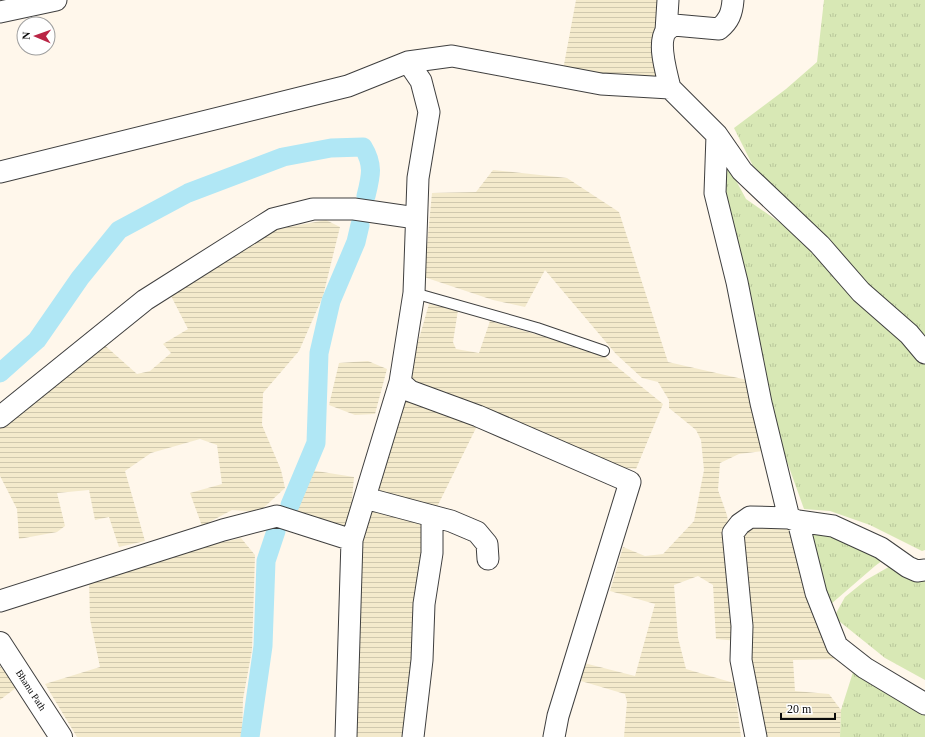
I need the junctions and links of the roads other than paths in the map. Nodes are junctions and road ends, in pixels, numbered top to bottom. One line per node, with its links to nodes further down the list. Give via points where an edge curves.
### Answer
1 (56, 0): 4 (street)
2 (668, 0): 5 (street)
3 (733, 0): 5 (street, via 732,12 727,23 719,30 674,25)
4 (0, 12)
5 (666, 31): 7 (street, via 663,43 664,60)
6 (408, 62): 7 (street, via 452,56 601,84); 9 (street, via 348,86); 10 (street, via 421,81 430,112 418,178)
7 (670, 88): 8 (street)
8 (717, 135): 13 (street, via 742,171 820,245 861,292 909,334); 18 (street, via 715,193 737,282 762,403)
9 (0, 172)
10 (416, 218): 11 (street); 15 (street, via 354,210 313,209 273,219 144,300)
11 (414, 293): 12 (lane, via 538,328); 14 (street)
12 (604, 351)
13 (925, 353)
14 (400, 382): 16 (street); 28 (street, via 410,391 478,416 630,482 558,716)
15 (0, 416)
16 (364, 498): 17 (street); 19 (street)
17 (430, 517): 20 (street, via 451,521 477,532 487,544); 27 (street, via 432,553 424,604 422,660)
18 (793, 520): 21 (street, via 833,526 881,548 917,571); 24 (street, via 816,593 837,646 864,668); 29 (street, via 750,517 740,524 734,533 742,626 741,660)
19 (352, 540): 22 (street, via 278,516 222,530); 26 (street)
20 (488, 559)
21 (925, 570)
22 (0, 601)
23 (0, 643): 25 (street, Bhanu Path)
24 (925, 704)
25 (61, 737)
26 (346, 737)
27 (413, 737)
28 (554, 737)
29 (756, 737)

